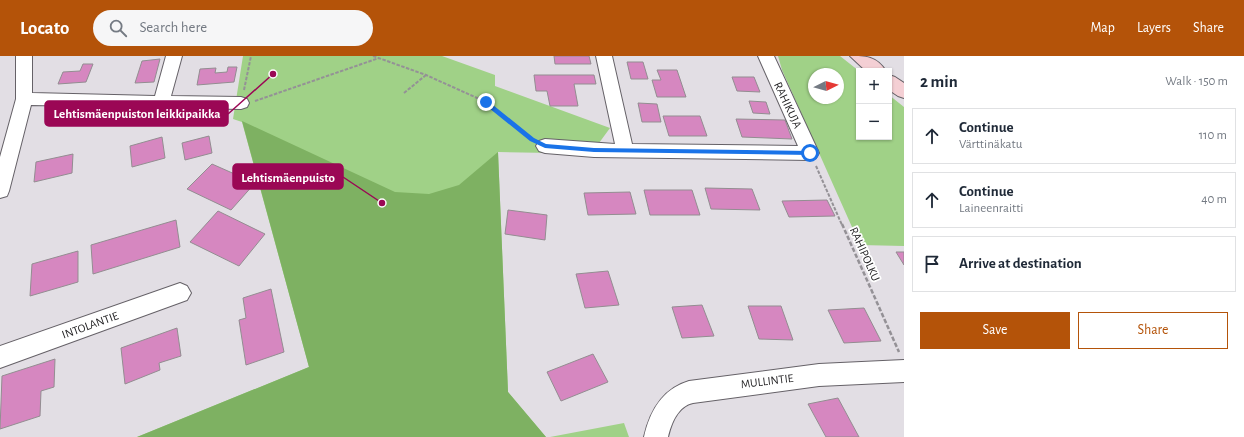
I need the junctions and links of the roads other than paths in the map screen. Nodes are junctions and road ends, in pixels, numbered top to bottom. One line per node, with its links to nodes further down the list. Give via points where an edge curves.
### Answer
1 (24, 56): 9 (street)
2 (174, 56): 10 (street)
3 (604, 56): 13 (street)
4 (766, 56): 13 (street, RAHIKUJA, via 810,153)
5 (859, 56): 6 (street)
6 (873, 68)
7 (892, 83): 8 (street)
8 (904, 92)
9 (24, 99): 10 (street); 14 (street)
10 (162, 100): 11 (street)
11 (241, 102)
12 (545, 146): 13 (street)
13 (625, 150)
14 (0, 191)
15 (180, 293): 16 (street, INTOLANTIE)
16 (0, 357)
17 (902, 363): 18 (street, MULLINTIE, via 700,390 682,395 668,407 659,422)
18 (656, 437)

